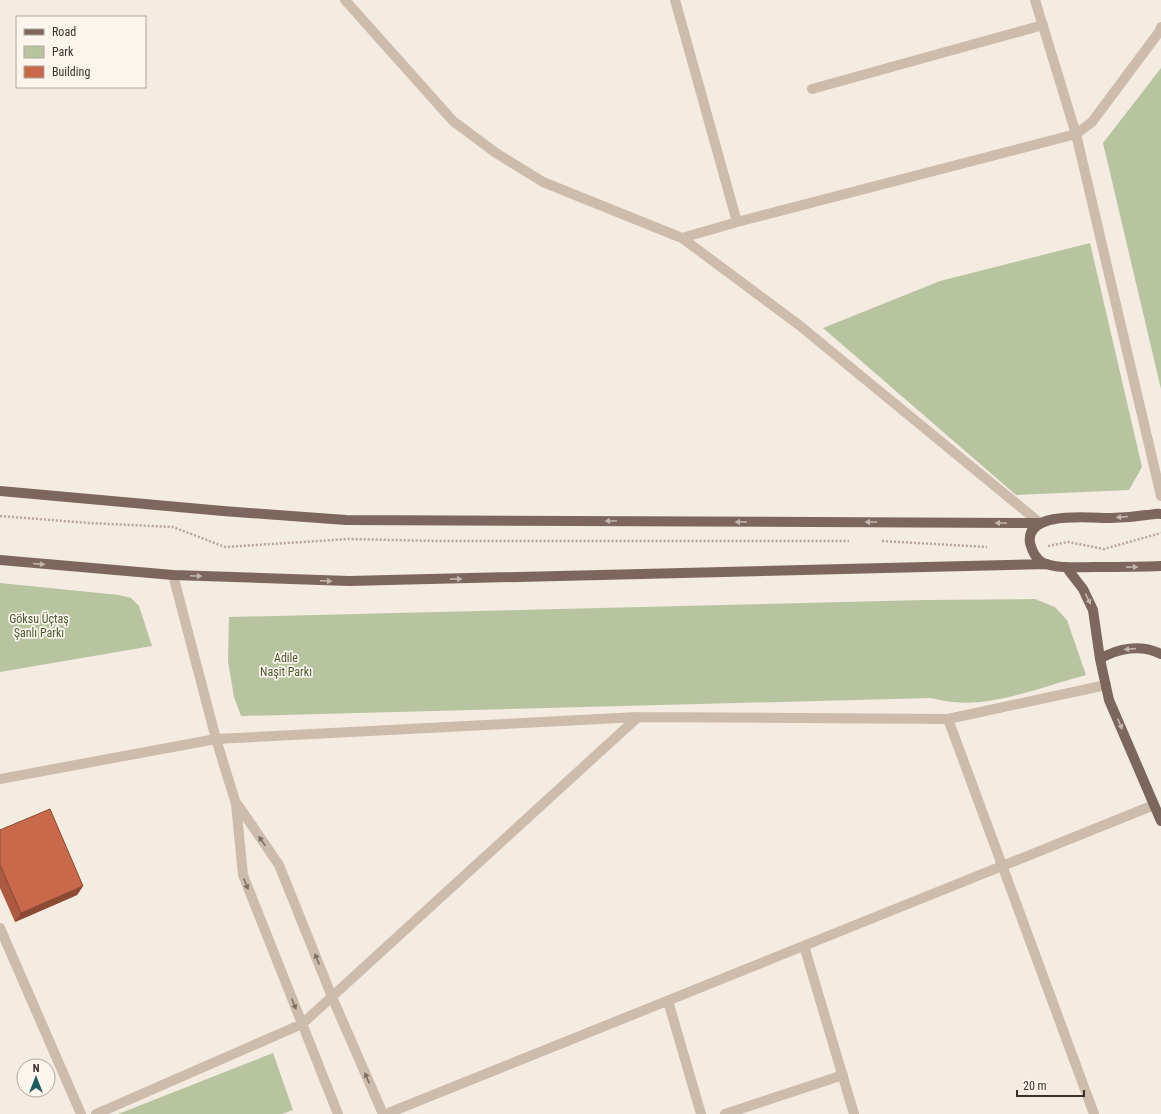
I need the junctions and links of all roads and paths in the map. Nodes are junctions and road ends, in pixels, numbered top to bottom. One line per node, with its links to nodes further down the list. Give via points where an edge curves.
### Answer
1 (345, 0): 9 (street, via 453,121 496,153 543,182)
2 (675, 0): 8 (street)
3 (1035, 0): 4 (street)
4 (1043, 26): 6 (street); 7 (street)
5 (1161, 27): 7 (street, via 1092,122)
6 (812, 89)
7 (1076, 134): 8 (street); 11 (street)
8 (737, 222): 9 (street)
9 (682, 238): 13 (street, via 799,325)
10 (0, 491): 13 (main road, one-way to 10, via 346,520)
11 (1161, 496)
12 (1161, 514): 13 (main road, one-way to 13, via 1062,518)
13 (1040, 523): 15 (main road, via 1030,535 1030,542 1035,556)
14 (0, 560): 18 (main road, one-way to 18)
15 (1047, 564): 17 (main road); 18 (main road, one-way to 15, via 349,581)
16 (1161, 566): 17 (main road, one-way to 16)
17 (1066, 567): 20 (main road, one-way to 20, via 1083,589 1093,610)
18 (173, 575): 24 (street)
19 (1161, 654): 20 (main road, one-way to 20, via 1132,648 1110,653)
20 (1100, 659): 21 (main road)
21 (1106, 685): 23 (street); 27 (main road, one-way to 27, via 1109,700)
22 (638, 717): 23 (street); 24 (street); 32 (street)
23 (948, 718): 29 (street)
24 (216, 739): 25 (street); 26 (street)
25 (0, 779)
26 (236, 804): 32 (street, one-way to 26, via 279,865); 34 (street, one-way to 34, via 243,875)
27 (1154, 805): 28 (main road); 29 (street)
28 (1161, 821)
29 (1002, 866): 31 (street); 43 (street)
30 (0, 928): 36 (street)
31 (804, 946): 33 (street); 35 (street)
32 (332, 997): 34 (street); 39 (street, one-way to 32)
33 (668, 1001): 39 (street); 40 (street)
34 (302, 1024): 37 (street); 38 (street)
35 (843, 1074): 41 (street); 42 (street)
36 (81, 1114)
37 (96, 1114)
38 (338, 1114)
39 (384, 1114)
40 (701, 1114)
41 (725, 1114)
42 (854, 1114)
43 (1094, 1114)

